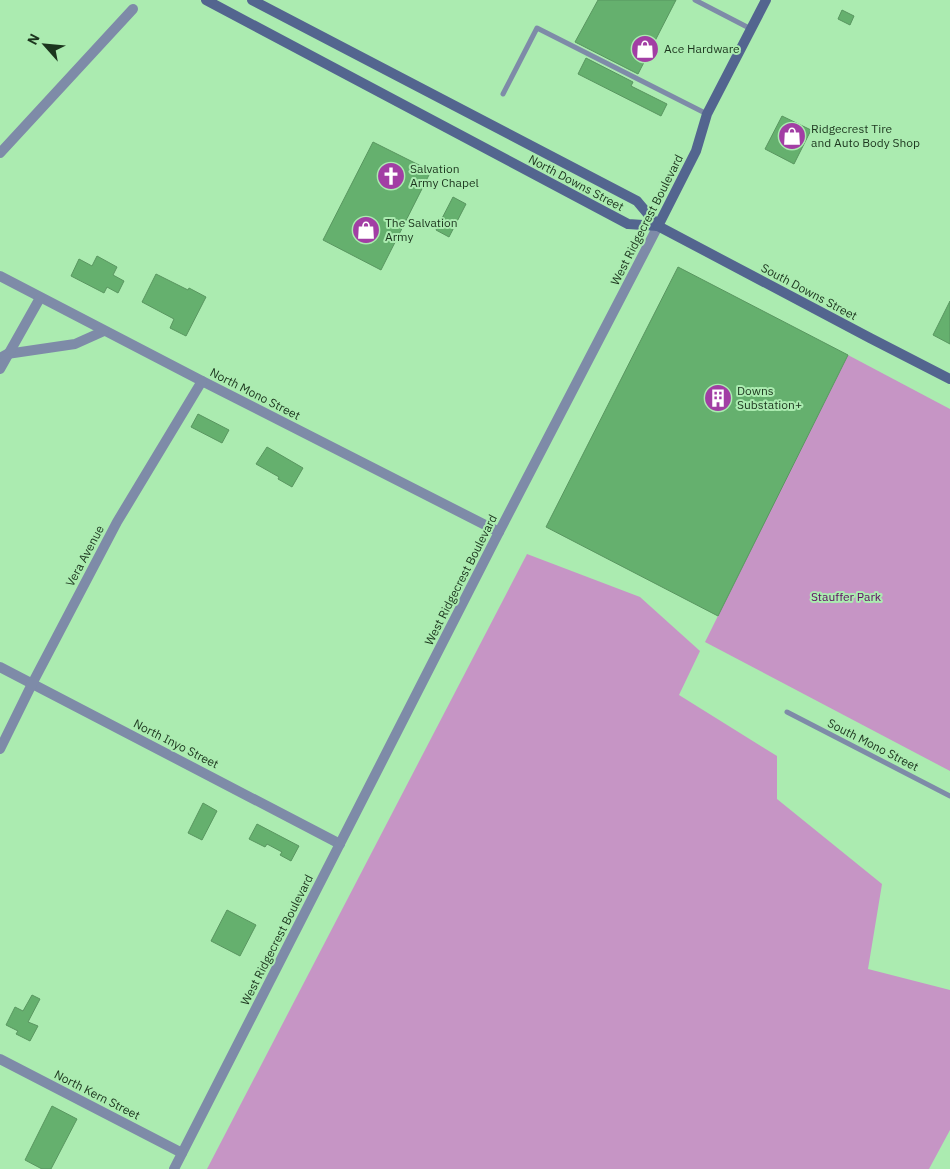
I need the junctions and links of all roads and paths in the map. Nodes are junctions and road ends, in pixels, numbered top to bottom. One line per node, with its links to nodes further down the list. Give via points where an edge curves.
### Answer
1 (206, 0): 10 (main road, North Downs Street, via 628,224)
2 (252, 0): 10 (main road, North Downs Street, via 637,201)
3 (694, 0): 6 (lane)
4 (766, 0): 6 (main road, West Ridgecrest Boulevard)
5 (133, 8): 9 (street)
6 (751, 29): 8 (main road, West Ridgecrest Boulevard)
7 (503, 94): 8 (lane, via 537,28)
8 (707, 114): 10 (main road, West Ridgecrest Boulevard, via 696,151)
9 (0, 153)
10 (658, 226): 16 (main road, South Downs Street); 18 (street, West Ridgecrest Boulevard)
11 (0, 276): 12 (street, North Mono Street)
12 (40, 298): 13 (street, North Mono Street); 14 (street)
13 (104, 331): 14 (street, via 75,344); 17 (street, North Mono Street)
14 (4, 356): 15 (street)
15 (0, 369)
16 (950, 379)
17 (202, 381): 18 (street, North Mono Street); 20 (street, Vera Avenue, via 118,522)
18 (499, 532): 24 (street, West Ridgecrest Boulevard)
19 (0, 667): 20 (street, North Inyo Street)
20 (32, 684): 22 (street, Vera Avenue); 24 (street, North Inyo Street)
21 (787, 712): 23 (lane, South Mono Street)
22 (0, 748)
23 (950, 796)
24 (340, 844): 26 (street, West Ridgecrest Boulevard)
25 (0, 1059): 26 (street, North Kern Street)
26 (182, 1153): 27 (street, West Ridgecrest Boulevard)
27 (174, 1169)

